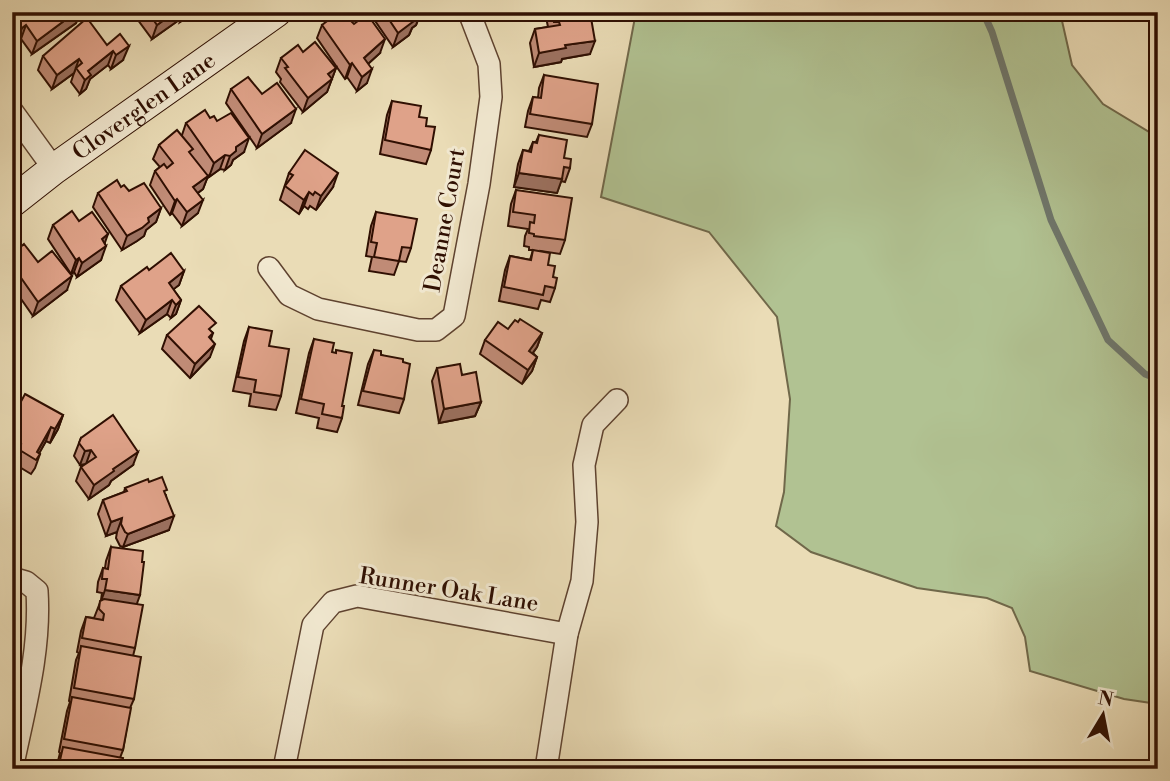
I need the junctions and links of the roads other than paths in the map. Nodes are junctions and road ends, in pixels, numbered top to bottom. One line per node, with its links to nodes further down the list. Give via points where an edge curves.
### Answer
1 (276, 12): 4 (street, Cloverglen Lane)
2 (469, 12): 6 (street, Deanne Court, via 489,64 491,97 454,316 436,330 418,330 318,309 289,295)
3 (12, 111): 4 (street)
4 (54, 169): 5 (street, Cloverglen Lane)
5 (12, 202)
6 (269, 268)
7 (617, 400): 9 (street, via 593,425 584,466 587,522 582,581)
8 (12, 578): 10 (street, via 37,591 39,618 36,655)
9 (567, 634): 11 (street, Runner Oak Lane, via 356,596 332,602 313,625); 12 (street)
10 (12, 769)
11 (284, 769)
12 (546, 769)

